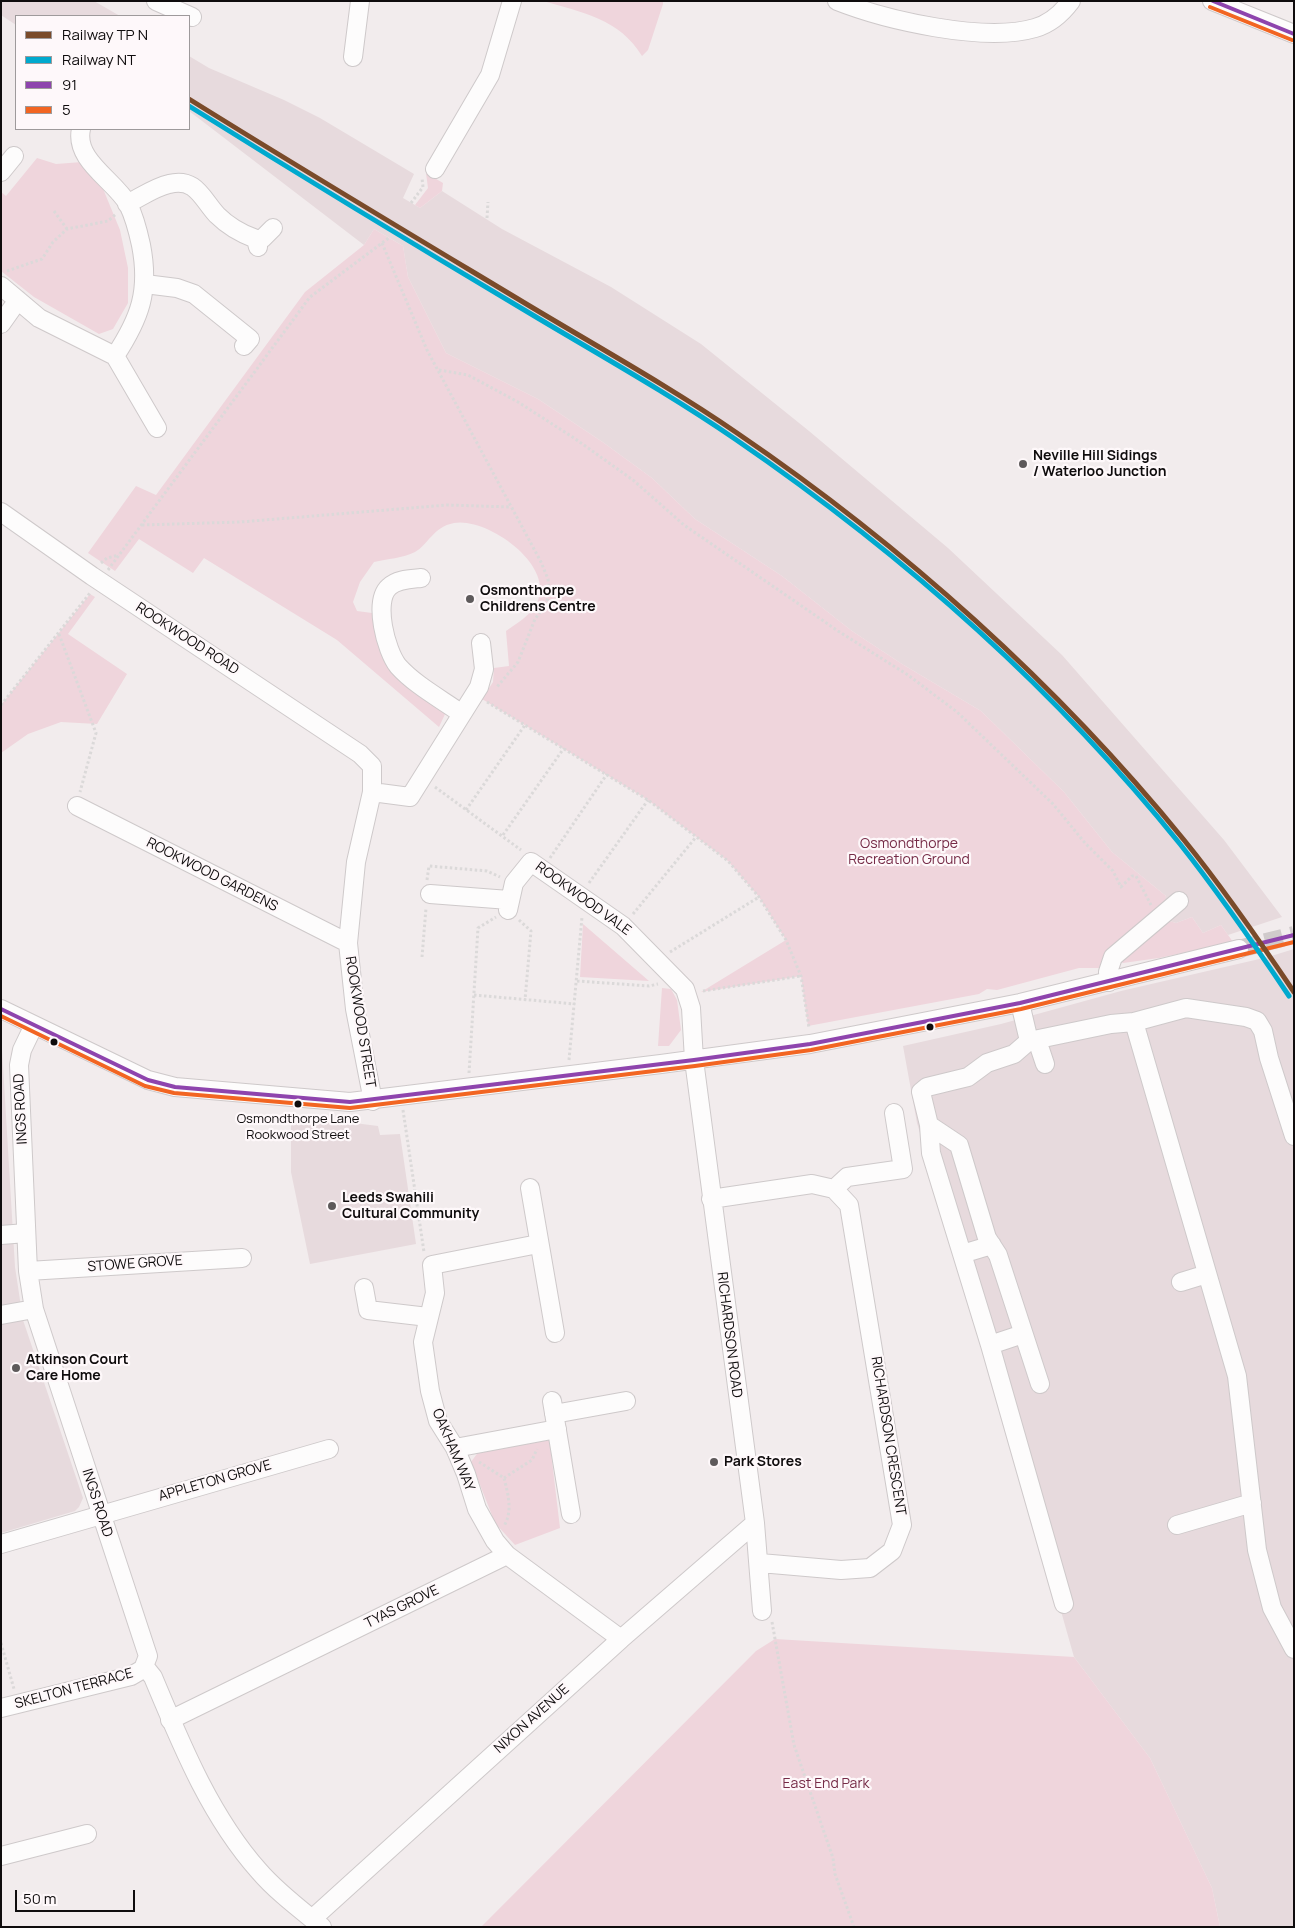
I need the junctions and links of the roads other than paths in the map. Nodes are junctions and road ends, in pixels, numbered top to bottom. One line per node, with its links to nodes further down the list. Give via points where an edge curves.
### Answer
1 (360, 1): 9 (street)
2 (512, 1): 12 (street, via 490,75)
3 (836, 1): 4 (street, via 893,20 931,27 995,32 1036,28 1051,21)
4 (1071, 1)
5 (1212, 1): 8 (street)
6 (162, 2): 7 (street)
7 (188, 15)
8 (1294, 34)
9 (353, 57)
10 (81, 130): 14 (street, via 85,154)
11 (14, 156): 13 (street)
12 (434, 169)
13 (1, 172)
14 (127, 204): 15 (street, via 168,184 180,182 199,190 217,215 257,243); 16 (street, via 138,232)
15 (273, 228)
16 (145, 284): 20 (street, via 194,294 250,339); 21 (street, via 130,334)
17 (1, 286): 18 (street)
18 (18, 300): 19 (street); 21 (street, via 39,318)
19 (1, 324)
20 (244, 346)
21 (115, 356): 22 (street)
22 (157, 428)
23 (1, 512): 27 (street, ROOKWOOD ROAD, via 360,754)
24 (421, 578): 26 (street, via 393,584 384,593 381,607 388,650 414,680)
25 (481, 643): 26 (street, via 485,693)
26 (462, 714): 28 (street, via 410,797)
27 (372, 766): 28 (street, ROOKWOOD STREET)
28 (372, 792): 32 (street, ROOKWOOD STREET, via 356,862)
29 (76, 806): 32 (street, ROOKWOOD GARDENS)
30 (430, 894): 40 (street, ROOKWOOD VALE, via 509,905 514,883 536,865 623,926 683,987 692,1008)
31 (1180, 901): 34 (street, via 1113,956 1108,972)
32 (348, 943): 42 (street, ROOKWOOD STREET)
33 (1239, 949): 34 (street)
34 (1109, 982): 35 (street)
35 (1020, 1003): 39 (street); 40 (street, via 810,1044)
36 (1, 1009): 38 (street)
37 (1134, 1022): 39 (street); 45 (street, via 1194,1007 1257,1021 1263,1031); 56 (street)
38 (34, 1025): 42 (street, via 148,1080 174,1087 327,1102); 49 (street, INGS ROAD, via 22,1050 19,1066)
39 (1033, 1040): 41 (street); 44 (street, via 1014,1054 987,1063 968,1077 927,1087 921,1092)
40 (694, 1060): 42 (street); 48 (street, RICHARDSON ROAD)
41 (1045, 1064)
42 (373, 1101)
43 (894, 1113): 47 (street, via 903,1168 848,1177)
44 (928, 1125): 52 (street, via 959,1145 987,1238); 53 (street, via 931,1153)
45 (1294, 1136)
46 (530, 1188): 51 (street)
47 (834, 1189): 48 (street, via 812,1184); 77 (street, RICHARDSON CRESCENT, via 843,1196 852,1216 902,1525 892,1551 870,1568 842,1570)
48 (711, 1199): 73 (street, RICHARDSON ROAD)
49 (26, 1233): 50 (street); 55 (street, INGS ROAD)
50 (1, 1235)
51 (538, 1244): 61 (street, OAKHAM WAY, via 432,1265 435,1293); 62 (street)
52 (992, 1245): 53 (street); 63 (street)
53 (962, 1254): 64 (street)
54 (242, 1258): 55 (street, STOWE GROVE)
55 (28, 1271): 59 (street, INGS ROAD)
56 (1207, 1274): 57 (street); 70 (street, via 1237,1376)
57 (1182, 1282)
58 (364, 1288): 61 (street, via 368,1310)
59 (34, 1309): 60 (street); 71 (street, INGS ROAD)
60 (1, 1314)
61 (428, 1318): 68 (street, OAKHAM WAY, via 423,1342 430,1391 438,1421)
62 (555, 1333)
63 (1023, 1334): 64 (street); 65 (street)
64 (990, 1345): 78 (street)
65 (1040, 1384)
66 (626, 1401): 67 (street)
67 (554, 1415): 68 (street); 72 (street)
68 (455, 1448): 76 (street, OAKHAM WAY, via 477,1509)
69 (329, 1449): 71 (street, APPLETON GROVE)
70 (1252, 1503): 74 (street); 81 (street, via 1253,1527 1268,1597)
71 (101, 1514): 75 (street, APPLETON GROVE); 82 (street, INGS ROAD, via 147,1649)
72 (571, 1514)
73 (755, 1523): 77 (street, RICHARDSON ROAD); 80 (street, NIXON AVENUE)
74 (1177, 1524)
75 (1, 1544)
76 (507, 1555): 80 (street); 84 (street, TYAS GROVE)
77 (760, 1563): 79 (street, RICHARDSON ROAD)
78 (1064, 1604)
79 (762, 1611)
80 (621, 1639): 87 (street, NIXON AVENUE)
81 (1294, 1650)
82 (145, 1666): 83 (street, SKELTON TERRACE, via 132,1676); 84 (street, INGS ROAD, via 153,1677)
83 (9, 1706)
84 (170, 1720): 87 (street, INGS ROAD, via 211,1802 234,1839 259,1871)
85 (87, 1834): 86 (street)
86 (1, 1856)
87 (317, 1923)

